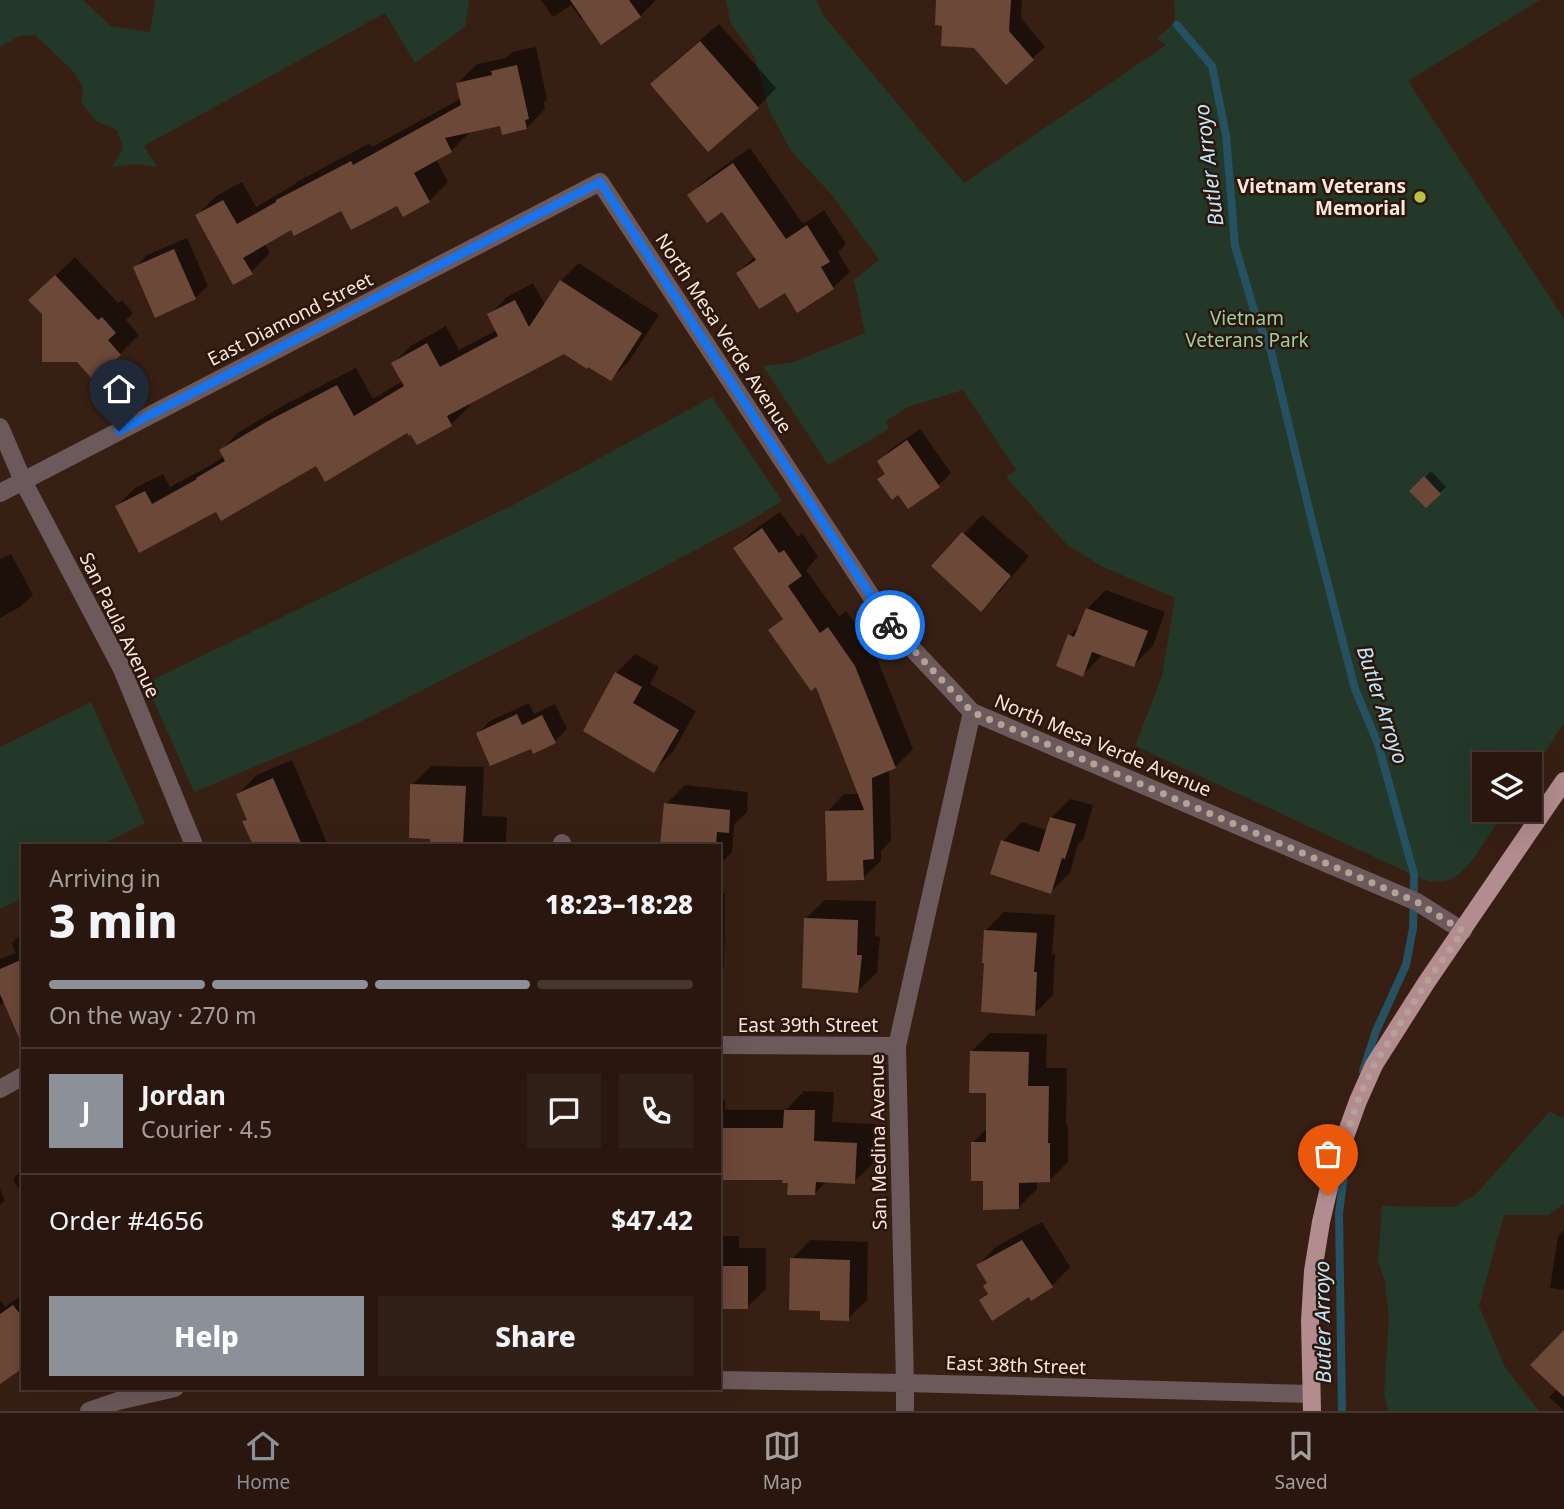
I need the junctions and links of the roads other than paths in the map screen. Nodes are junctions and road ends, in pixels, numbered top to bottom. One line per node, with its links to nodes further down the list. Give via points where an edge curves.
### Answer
1 (600, 182): 3 (street, East Diamond Street); 5 (street, North Mesa Verde Avenue, via 890,625)
2 (0, 427): 3 (street, San Paula Avenue)
3 (23, 481): 4 (street, East Diamond Street); 7 (street, San Paula Avenue, via 122,668)
4 (0, 493)
5 (972, 712): 8 (street, North Mesa Verde Avenue, via 1417,902); 10 (street, San Medina Avenue)
6 (1564, 781): 8 (main road)
7 (194, 844)
8 (1463, 931): 16 (main road, via 1374,1065 1334,1170 1313,1272)
9 (721, 1045): 10 (street, East 39th Street)
10 (897, 1046): 14 (street, San Medina Avenue)
11 (21, 1077): 12 (street)
12 (0, 1089)
13 (721, 1380): 14 (street, East 38th Street)
14 (905, 1383): 16 (street, East 38th Street); 18 (street, San Medina Avenue)
15 (167, 1390): 17 (street)
16 (1312, 1403)
17 (89, 1411)
18 (905, 1411)

